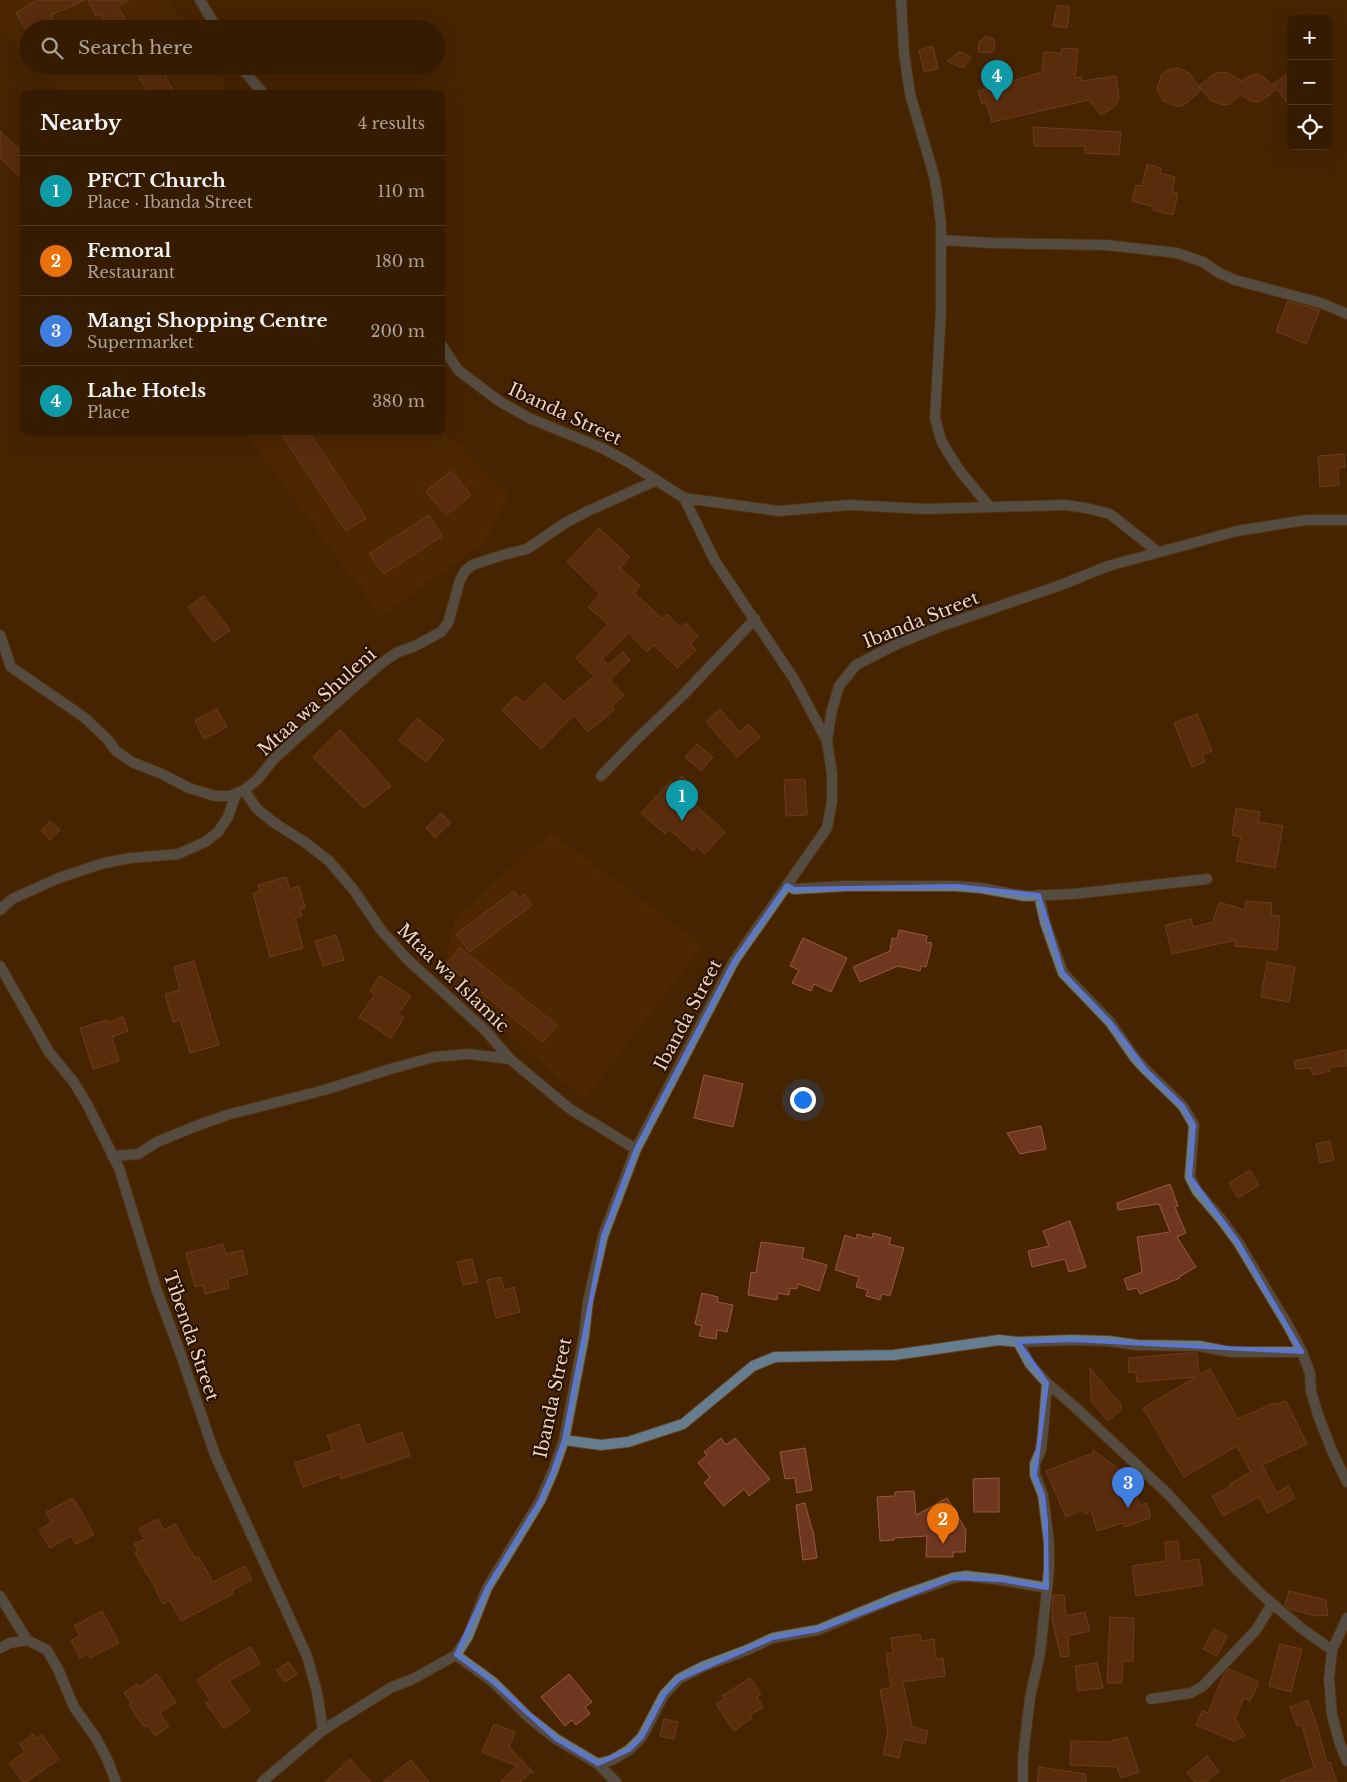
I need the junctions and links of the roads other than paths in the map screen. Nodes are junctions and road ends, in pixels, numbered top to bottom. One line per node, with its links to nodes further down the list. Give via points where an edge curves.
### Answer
1 (200, 0): 3 (street)
2 (901, 0): 6 (street, via 910,94 937,192)
3 (212, 20)
4 (248, 75): 5 (street)
5 (260, 90)
6 (942, 240): 7 (street, via 1106,245 1177,253 1203,262 1234,280 1321,303); 11 (street, via 935,418 949,454)
7 (1347, 314)
8 (445, 350): 9 (street, Ibanda Street, via 458,370 499,401 529,418 602,448)
9 (657, 480): 10 (street, Ibanda Street); 18 (street, Mtaa wa Shuleni, via 565,523 527,549 472,565 460,580 448,623 441,632 396,653 378,666 274,759 257,780)
10 (684, 498): 11 (street, via 779,511 849,505 926,509); 14 (street, via 715,562)
11 (989, 506): 13 (street, via 1065,505 1100,510 1115,516)
12 (1347, 520): 13 (street, Ibanda Street, via 1306,520 1236,530)
13 (1158, 552): 16 (street, Ibanda Street, via 1108,566 939,627 856,665 839,686)
14 (754, 619): 16 (street, via 794,679); 17 (street)
15 (0, 635): 18 (street, via 11,667 85,718 116,751 132,762 188,788 215,796)
16 (827, 742): 20 (street, Ibanda Street, via 832,774 827,828)
17 (602, 776)
18 (240, 792): 22 (street, via 218,832 205,842 178,854 104,863 12,899); 24 (street, Mtaa wa Islamic, via 273,822 329,861 400,952 486,1031)
19 (1206, 879): 21 (street)
20 (787, 885): 21 (street, via 794,889 956,886 1025,896); 25 (street, Ibanda Street, via 734,961)
21 (1039, 895): 28 (street, via 1063,973 1110,1022 1135,1058 1183,1106 1194,1125 1190,1177 1197,1191 1238,1242)
22 (0, 910)
23 (0, 966): 26 (street, Tibenda Street, via 49,1052 87,1104)
24 (510, 1059): 25 (street, Mtaa wa Islamic, via 570,1109); 26 (street, via 468,1054 434,1056 328,1089 227,1115 165,1139 138,1154)
25 (636, 1149): 30 (street, Ibanda Street, via 603,1236)
26 (112, 1156): 41 (street, Tibenda Street, via 119,1168 157,1291 215,1455 306,1656 317,1692)
27 (1018, 1342): 28 (street, via 1090,1341 1199,1346 1230,1352); 29 (street, via 1030,1364); 30 (street, via 999,1340 894,1355 775,1357 753,1366 683,1424 628,1442 601,1445)
28 (1302, 1352): 31 (street, via 1310,1373 1318,1415)
29 (1047, 1383): 32 (street, via 1041,1450 1035,1464 1035,1475 1043,1495 1046,1522); 34 (street, via 1169,1495)
30 (564, 1440): 39 (street, Ibanda Street, via 540,1501 487,1588 468,1636)
31 (1347, 1482)
32 (1047, 1588): 43 (street, via 966,1576 953,1578 818,1630 773,1638 679,1680 664,1695 642,1737 629,1750); 47 (street, via 1040,1654 1030,1697)
33 (0, 1596): 36 (street)
34 (1272, 1604): 38 (street); 40 (street, via 1256,1630 1203,1686 1191,1693)
35 (1347, 1618): 38 (street)
36 (27, 1640): 37 (street, via 10,1642); 44 (street, via 47,1650 74,1707 107,1759)
37 (0, 1648)
38 (1332, 1650): 42 (street, via 1329,1679 1332,1715)
39 (456, 1655): 41 (street, Ibanda Street, via 392,1687); 43 (street, via 493,1682 528,1717)
40 (1151, 1699)
41 (323, 1730): 45 (street, Ibanda Street)
42 (1347, 1761)
43 (598, 1764): 46 (street)
44 (116, 1782)
45 (262, 1782)
46 (616, 1782)
47 (1023, 1782)

